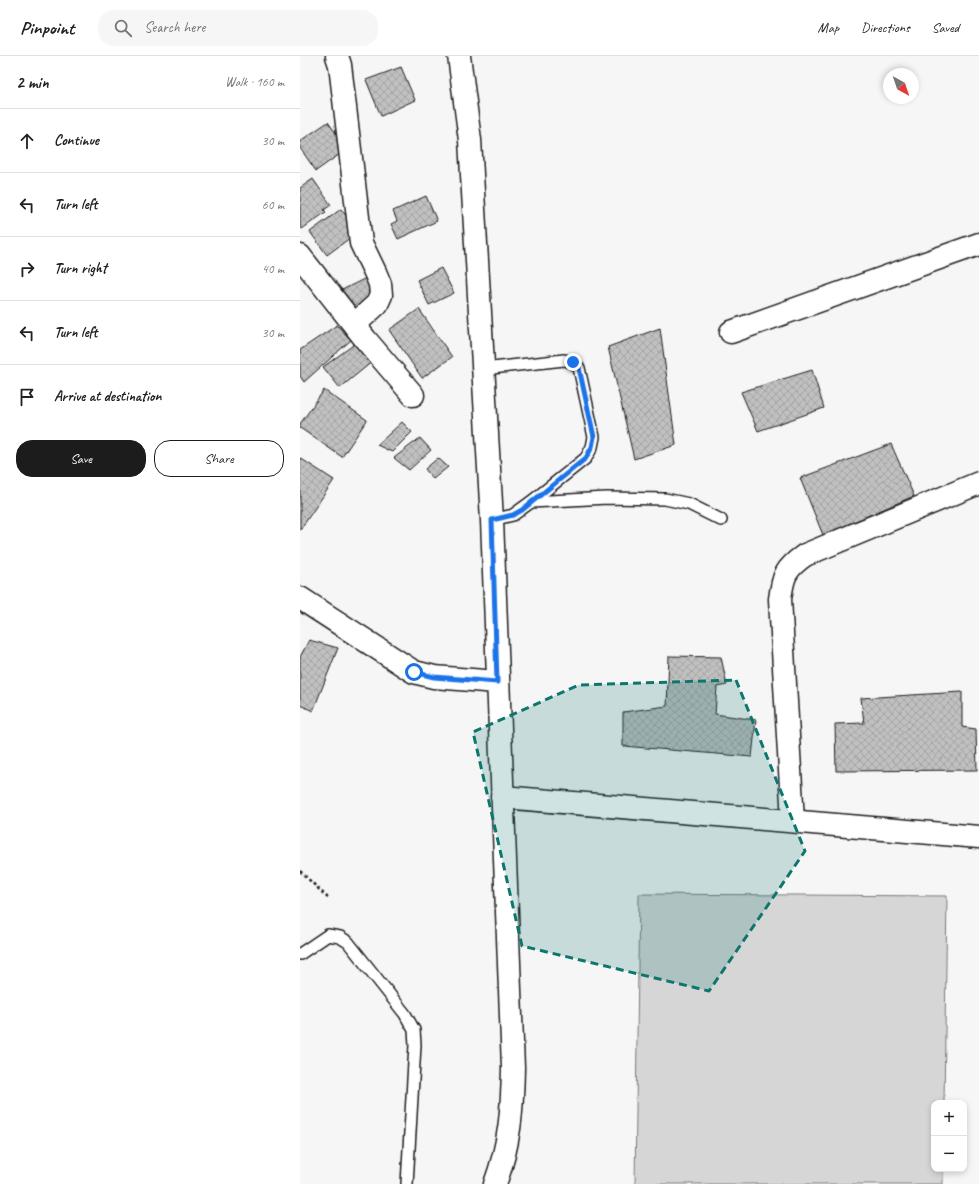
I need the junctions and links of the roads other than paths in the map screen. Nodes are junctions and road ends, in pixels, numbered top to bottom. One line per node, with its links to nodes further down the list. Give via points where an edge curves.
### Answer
1 (337, 56): 5 (street, via 361,243 380,284 381,295 377,304)
2 (459, 56): 7 (street, via 470,140)
3 (979, 244): 6 (street)
4 (300, 256): 5 (street)
5 (355, 324): 8 (street)
6 (731, 332)
7 (483, 369): 10 (lane, via 564,360 573,362 579,368 594,437 592,447 586,458); 11 (street)
8 (413, 395)
9 (979, 484): 16 (street, via 805,555 791,565 783,577 780,599)
10 (532, 502): 11 (lane, via 513,515); 12 (lane, via 607,498 665,499 689,504)
11 (492, 520): 14 (street)
12 (721, 520)
13 (300, 598): 14 (street, via 414,672 434,677)
14 (497, 682): 15 (street)
15 (502, 797): 16 (street); 20 (street, via 513,1068 511,1120 503,1163)
16 (793, 821): 17 (street)
17 (979, 837)
18 (300, 954): 19 (lane, via 328,935 340,937 348,942 405,1014 414,1030)
19 (407, 1184)
20 (495, 1184)

